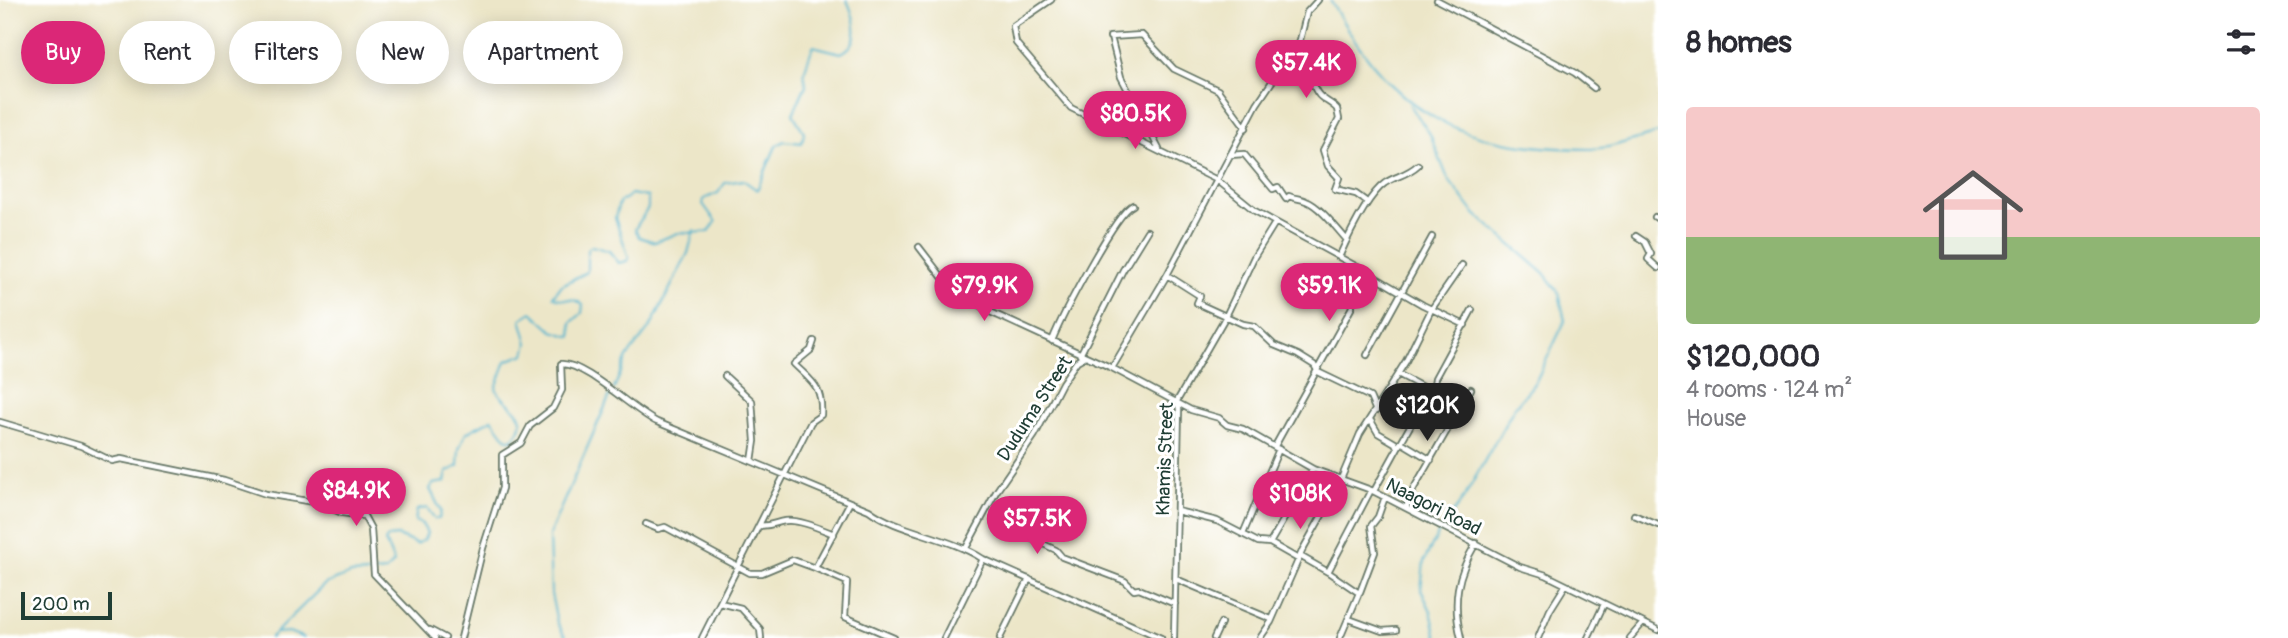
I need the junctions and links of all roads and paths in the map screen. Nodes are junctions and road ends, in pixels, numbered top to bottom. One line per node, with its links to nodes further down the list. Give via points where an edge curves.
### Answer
1 (1051, 0): 9 (street, via 1013,26 1016,43 1071,108)
2 (1309, 0): 5 (street)
3 (1318, 0): 5 (street)
4 (1437, 0): 7 (street, via 1575,73)
5 (1310, 7): 6 (street, via 1300,40)
6 (1289, 54): 8 (street); 13 (street, via 1298,57 1313,75 1318,94 1337,109 1339,119 1323,150 1328,166 1339,177 1335,189)
7 (1594, 88)
8 (1246, 128): 9 (street, via 1218,90 1174,69 1142,35 1110,37 1121,77); 10 (street)
9 (1159, 149): 12 (street)
10 (1230, 155): 12 (street); 19 (street, via 1244,154 1273,188 1278,187 1286,198 1308,201)
11 (1418, 165): 13 (street, via 1407,175 1385,183)
12 (1217, 180): 15 (street); 25 (street)
13 (1367, 202): 19 (street)
14 (1133, 205): 32 (street, via 1101,248)
15 (1275, 223): 21 (street); 29 (street, Khamis Street)
16 (1147, 231): 33 (street)
17 (1636, 236): 23 (street, via 1650,249 1648,259)
18 (1432, 237): 26 (street)
19 (1348, 240): 21 (street)
20 (919, 247): 32 (street, Naagori Road, via 949,286 986,310)
21 (1339, 257): 24 (street)
22 (1462, 265): 27 (street)
23 (1658, 268)
24 (1361, 269): 26 (street); 36 (street, via 1352,307)
25 (1167, 275): 29 (street, via 1200,296 1197,303); 35 (street)
26 (1402, 291): 27 (street); 34 (street)
27 (1431, 310): 30 (street); 37 (street)
28 (1472, 310): 30 (street)
29 (1226, 316): 36 (street, via 1254,326 1274,345 1298,355); 41 (street, Khamis Street)
30 (1465, 325): 40 (street)
31 (814, 341): 52 (street, via 793,364 816,383 821,415 811,422)
32 (1052, 341): 33 (street, Naagori Road)
33 (1080, 355): 35 (street, Naagori Road); 68 (street, Duduma Street)
34 (1367, 355)
35 (1112, 368): 41 (street, Naagori Road)
36 (1318, 372): 42 (street, via 1370,397); 48 (street)
37 (1398, 374): 40 (street); 42 (street)
38 (724, 376): 50 (street, via 752,401)
39 (1471, 389): 43 (street)
40 (1431, 391): 43 (street); 46 (street)
41 (1177, 401): 48 (street, Naagori Road); 58 (street, Khamis Street)
42 (1377, 411): 44 (street)
43 (1460, 411): 49 (street)
44 (1371, 421): 47 (street, via 1378,433); 53 (street, via 1360,434)
45 (0, 422): 85 (street, via 81,446 112,461 124,460 364,516 371,529 374,574)
46 (1401, 442): 47 (street); 49 (street)
47 (1397, 447): 54 (street)
48 (1277, 448): 51 (street, Naagori Road); 64 (street)
49 (1431, 460): 57 (street)
50 (752, 461): 52 (street); 90 (street, via 642,415 589,372 561,364 562,390 553,408 530,426 521,443 502,455 502,488)
51 (1312, 469): 53 (street, Naagori Road); 66 (street)
52 (785, 475): 56 (street); 62 (street)
53 (1340, 479): 54 (street, Naagori Road); 69 (street)
54 (1372, 491): 55 (street, Naagori Road); 73 (street)
55 (1385, 497): 57 (street, Naagori Road); 77 (street, via 1371,526 1375,552)
56 (849, 504): 63 (street); 68 (street)
57 (1406, 508): 67 (street, Naagori Road)
58 (1177, 511): 64 (street); 75 (street, Khamis Street)
59 (1634, 515): 61 (street)
60 (646, 524): 71 (street, via 665,527)
61 (1658, 525)
62 (759, 526): 63 (street, via 788,521); 71 (street)
63 (834, 534): 72 (street)
64 (1243, 534): 66 (street)
65 (1026, 536): 79 (street, via 1062,557 1125,581 1134,590)
66 (1270, 543): 69 (street)
67 (1476, 543): 76 (street, Naagori Road); 101 (street, via 1460,570 1456,597)
68 (967, 548): 70 (street)
69 (1299, 557): 73 (street); 81 (street)
70 (983, 559): 74 (street); 94 (street)
71 (737, 568): 72 (street, via 762,573 793,560); 78 (street)
72 (816, 569): 93 (street, via 847,582 845,617)
73 (1328, 572): 77 (street)
74 (1029, 579): 95 (street); 96 (street)
75 (1176, 579): 79 (street, Khamis Street); 81 (street)
76 (1565, 586): 80 (street, Naagori Road); 102 (street)
77 (1359, 593): 82 (street)
78 (720, 604): 91 (street); 92 (street, via 741,608 760,629)
79 (1175, 604): 97 (street, Khamis Street)
80 (1604, 604): 84 (street, Naagori Road); 103 (street)
81 (1271, 619): 99 (street)
82 (1349, 619): 86 (street, via 1382,631); 100 (street)
83 (1221, 622): 98 (street)
84 (1643, 623): 87 (street, Naagori Road); 104 (street)
85 (426, 628): 88 (street); 89 (street)
86 (1396, 630)
87 (1658, 630)
88 (435, 638)
89 (445, 638)
90 (461, 638)
91 (702, 638)
92 (761, 638)
93 (894, 638)
94 (944, 638)
95 (1000, 638)
96 (1161, 638)
97 (1174, 638)
98 (1214, 638)
99 (1260, 638)
100 (1340, 638)
101 (1461, 638)
102 (1538, 638)
103 (1588, 638)
104 (1630, 638)

